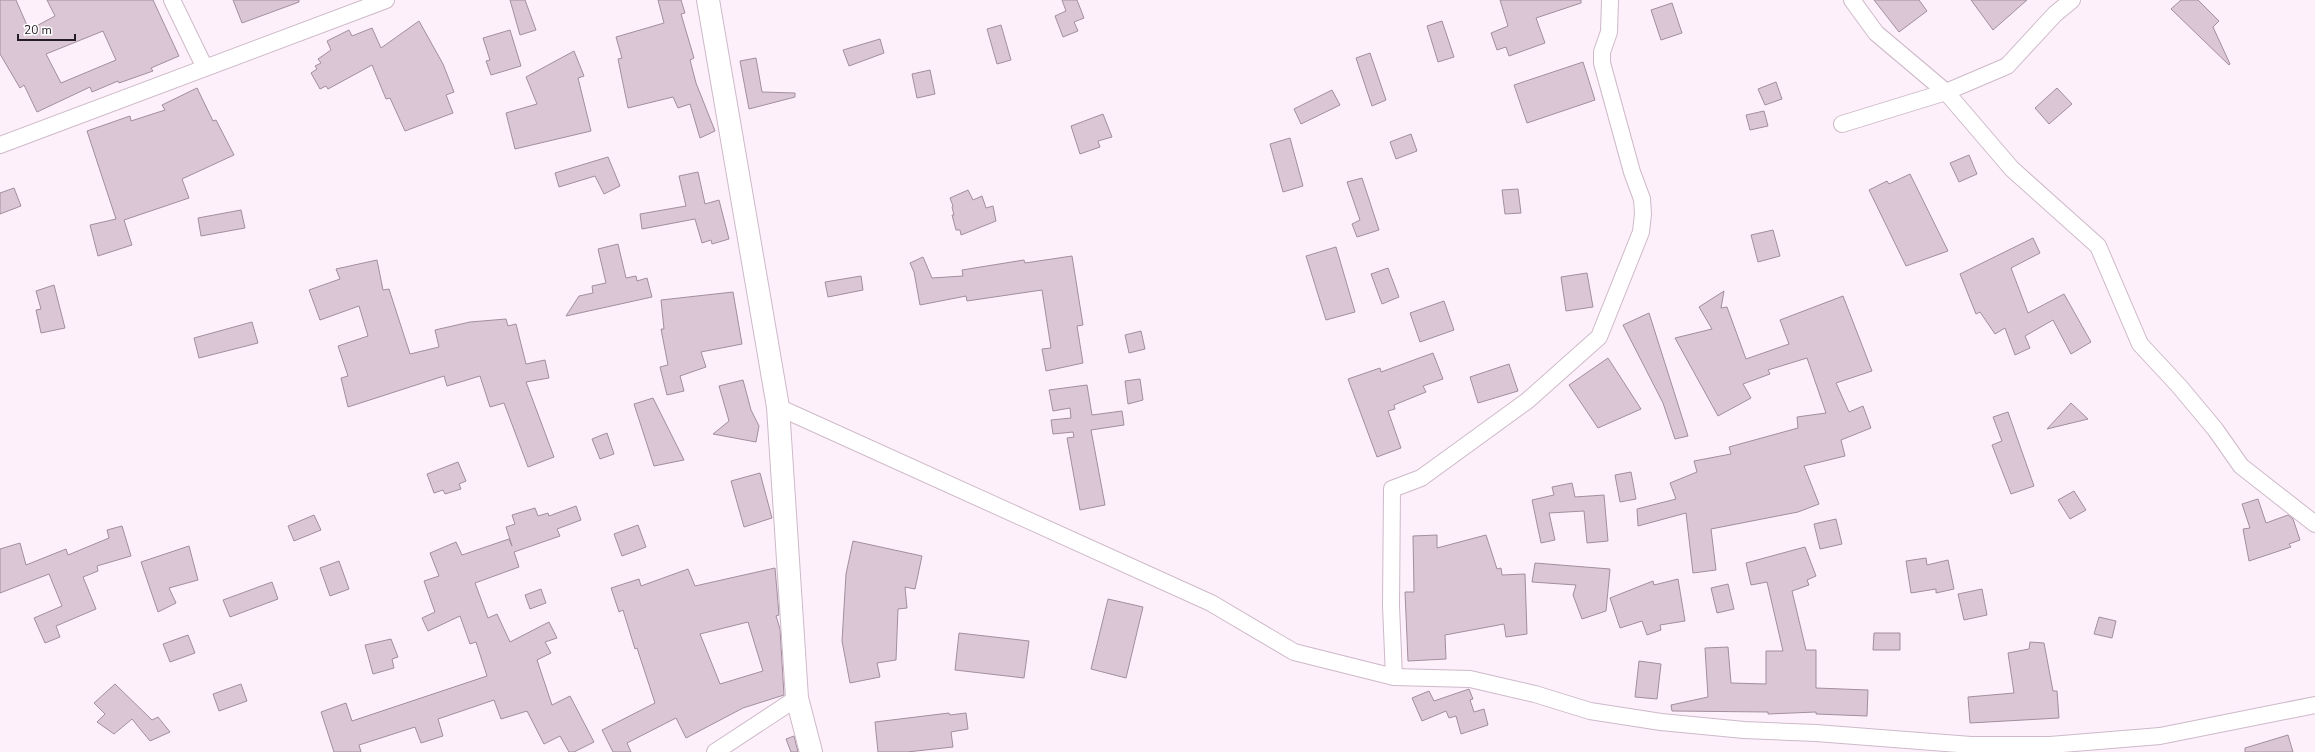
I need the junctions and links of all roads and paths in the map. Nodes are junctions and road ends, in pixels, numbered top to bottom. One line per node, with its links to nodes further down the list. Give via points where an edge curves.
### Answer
1 (172, 0): 7 (street)
2 (386, 0): 7 (street)
3 (708, 0): 11 (main road)
4 (1610, 0): 13 (street, via 1609,32 1602,52 1602,63 1642,199 1641,232 1599,337 1527,401 1421,478 1392,489 1391,606)
5 (1852, 0): 8 (street, via 1876,33)
6 (2072, 0): 8 (street, via 2054,14 2007,66)
7 (205, 68): 10 (street)
8 (1946, 92): 9 (street); 12 (street, via 2012,169 2098,246 2140,344 2210,423 2241,466)
9 (1842, 124)
10 (0, 145)
11 (778, 407): 13 (street, via 1211,603 1294,652); 14 (main road)
12 (2315, 524)
13 (1394, 677): 15 (street, via 1470,679 1535,694 1590,711 1661,722 1971,745 2050,745 2160,736)
14 (797, 698): 16 (street); 17 (main road)
15 (2315, 705)
16 (715, 752)
17 (812, 752)

